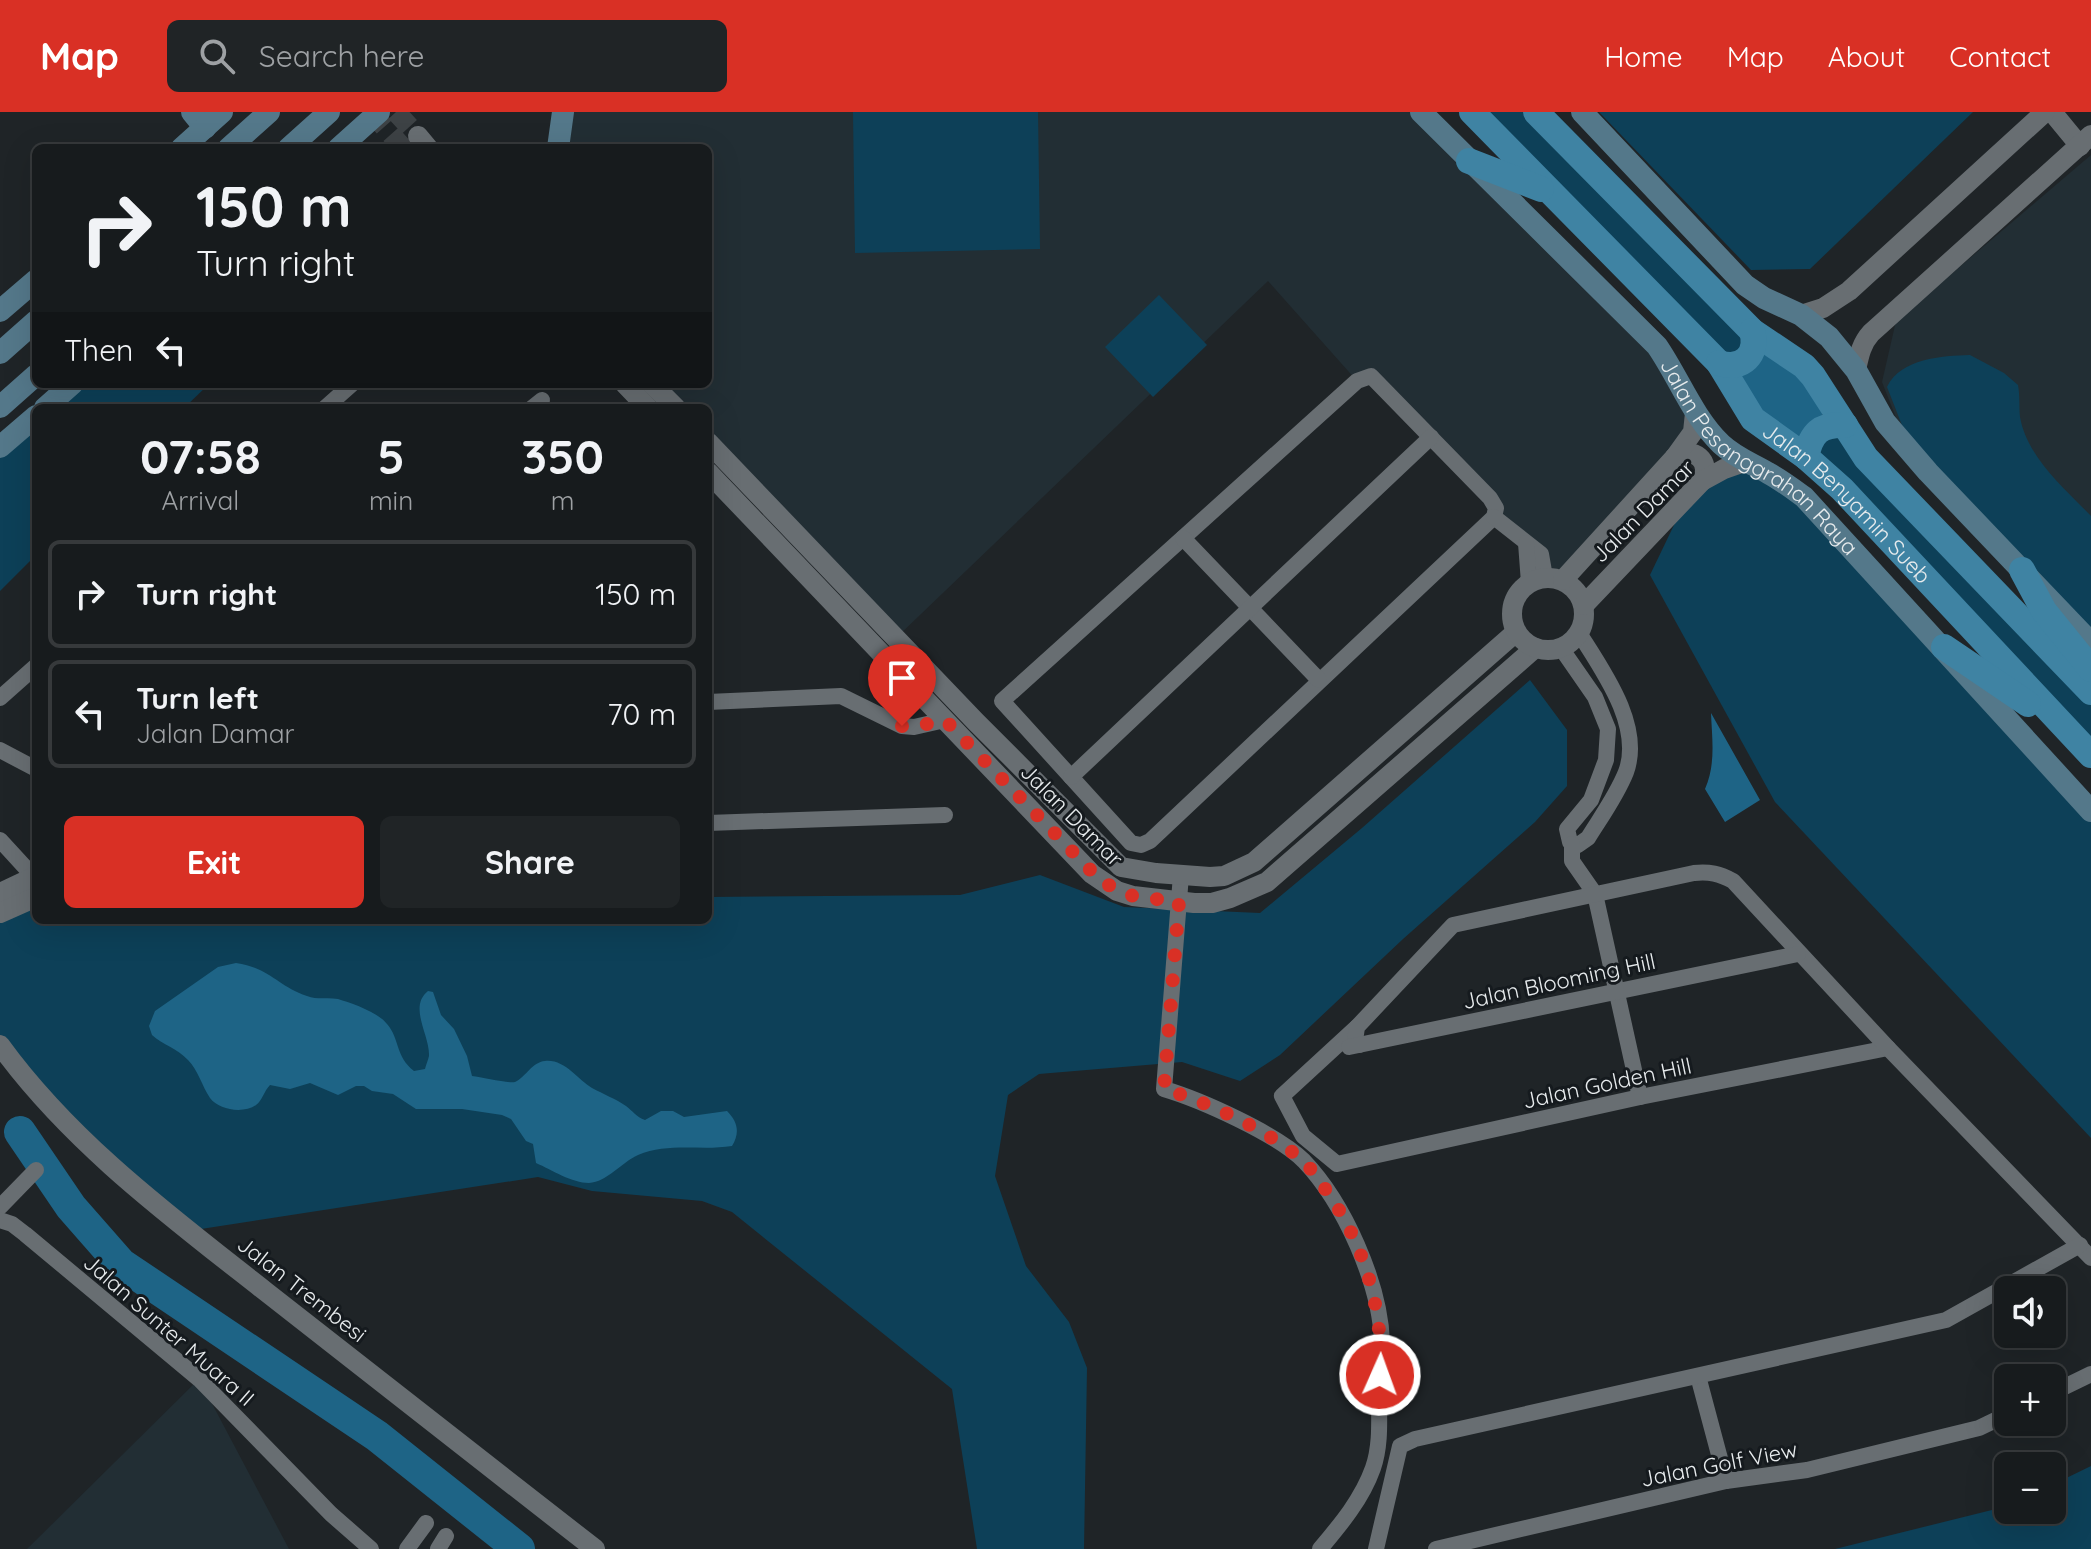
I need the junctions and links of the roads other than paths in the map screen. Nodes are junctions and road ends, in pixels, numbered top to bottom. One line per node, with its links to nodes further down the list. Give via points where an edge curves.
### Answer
1 (222, 112): 13 (main road)
2 (269, 112): 17 (main road)
3 (329, 112): 18 (main road)
4 (379, 112): 19 (main road)
5 (563, 112): 20 (main road)
6 (1421, 112): 21 (main road, Jalan Pesanggrahan Raya)
7 (1472, 112): 22 (main road, Jalan Benyamin Sueb)
8 (1536, 112): 15 (main road, Jalan Benyamin Sueb)
9 (1565, 112): 15 (main road)
10 (1582, 112): 25 (main road, via 1745,285)
11 (2045, 112): 25 (street, via 1849,291)
12 (2052, 112): 14 (street)
13 (198, 120): 16 (main road)
14 (2085, 140): 30 (street, via 1871,333)
15 (1565, 142): 27 (main road, Jalan Benyamin Sueb)
16 (184, 144)
17 (233, 144)
18 (293, 144)
19 (343, 144)
20 (559, 144)
21 (1469, 161): 22 (main road); 41 (main road, Jalan Pesanggrahan Raya, via 1657,346)
22 (1555, 195): 29 (main road, Jalan Benyamin Sueb)
23 (32, 283): 24 (main road)
24 (0, 311)
25 (1801, 315): 30 (main road, via 1829,337)
26 (32, 325): 28 (main road)
27 (1752, 331): 29 (main road, via 1755,345 1748,359 1736,365); 43 (main road, Jalan Benyamin Sueb, via 1804,366)
28 (0, 353)
29 (1719, 363): 48 (main road, Jalan Benyamin Sueb, via 1753,419)
30 (1856, 370): 54 (main road, via 1885,422)
31 (32, 379): 40 (main road)
32 (68, 388): 36 (main road)
33 (348, 388): 37 (street)
34 (629, 388): 38 (street)
35 (656, 388): 39 (street)
36 (50, 404)
37 (330, 404)
38 (644, 404)
39 (672, 404)
40 (0, 407)
41 (1695, 413): 47 (street, Jalan Damar, via 1693,432); 49 (main road, Jalan Pesanggrahan Raya)
42 (32, 419): 46 (main road)
43 (1845, 425): 48 (main road, via 1829,425 1818,432); 69 (main road, Jalan Benyamin Sueb, via 1866,458)
44 (1431, 437): 52 (street, via 1490,498); 53 (street, via 1371,376 1357,381); 57 (street)
45 (712, 446): 64 (street, Jalan Damar)
46 (0, 447)
47 (1675, 457): 51 (street, via 1692,452 1700,456 1706,473); 55 (street, Jalan Damar)
48 (1806, 457): 73 (main road, Jalan Benyamin Sueb)
49 (1744, 462): 51 (street, Jalan Damar); 61 (main road, Jalan Pesanggrahan Raya, via 1804,497)
50 (712, 476): 68 (street, Jalan Damar)
51 (1702, 481): 56 (street, Jalan Damar)
52 (1494, 517): 55 (street, via 1526,543); 67 (street)
53 (1183, 538): 57 (street); 79 (street, via 1002,701)
54 (2022, 570): 60 (main road); 65 (main road, via 2044,611)
55 (1545, 580): 56 (street, via 1580,595); 58 (street, via 1520,591 1511,618)
56 (1584, 605): 59 (street)
57 (1250, 608): 67 (street); 79 (street)
58 (1516, 632): 62 (street); 85 (street, Jalan Damar, via 1254,862 1224,876)
59 (1579, 633): 63 (street); 84 (street, via 1612,685 1630,738 1626,770 1607,807 1584,842)
60 (2091, 643)
61 (1944, 647): 73 (main road); 80 (main road, Jalan Pesanggrahan Raya)
62 (1535, 648): 63 (street); 91 (street, Jalan Damar, via 1267,882 1212,903)
63 (1561, 648): 84 (street, via 1595,697 1608,729 1606,760 1591,800 1567,829)
64 (924, 667): 68 (street); 74 (street, Jalan Damar)
65 (2091, 669)
66 (32, 670): 70 (street)
67 (1319, 680): 79 (street, via 1141,845 1131,843)
68 (908, 682): 72 (street, Jalan Damar)
69 (2091, 692)
70 (0, 698)
71 (712, 702): 72 (street, via 841,696 902,726)
72 (945, 720): 75 (street, Jalan Damar)
73 (2059, 721): 77 (main road, Jalan Benyamin Sueb)
74 (976, 722): 75 (street); 85 (street, Jalan Damar, via 1121,867)
75 (960, 737): 91 (street, Jalan Damar, via 1102,882 1133,896)
76 (0, 750): 78 (street)
77 (2091, 755)
78 (32, 767)
79 (1071, 777)
80 (2091, 811)
81 (945, 815): 82 (street)
82 (712, 823)
83 (0, 840): 86 (street)
84 (1572, 844): 90 (street, via 1572,861)
85 (1181, 875): 91 (street)
86 (32, 879)
87 (32, 884): 89 (street)
88 (32, 886): 92 (street)
89 (0, 893)
90 (1595, 894): 93 (street, via 1707,871 1733,881); 94 (street); 95 (street, via 1453,925)
91 (1179, 902): 114 (street, via 1164,1089 1225,1113 1303,1160 1342,1213 1375,1302 1382,1341 1379,1448 1356,1505)
92 (0, 913)
93 (1798, 954): 94 (street, Jalan Blooming Hill); 98 (street)
94 (1615, 992): 97 (street, Jalan Blooming Hill); 100 (street)
95 (1357, 1027): 97 (street); 99 (street)
96 (0, 1045): 113 (street, Jalan Trembesi, via 20,1073 117,1171)
97 (1359, 1045): 99 (street, Jalan Blooming Hill)
98 (1888, 1048): 100 (street, Jalan Golden Hill); 104 (street)
99 (1329, 1052): 100 (street, Jalan Golden Hill, via 1282,1096 1303,1136 1337,1164)
100 (1640, 1097)
101 (36, 1170): 102 (street)
102 (0, 1207)
103 (0, 1220): 111 (street, Jalan Sunter Muara II, via 25,1234 199,1379)
104 (2086, 1251): 106 (street, via 1946,1320)
105 (2091, 1374): 107 (street)
106 (1698, 1376): 109 (street); 115 (street, via 1400,1446)
107 (2066, 1386)
108 (1994, 1421): 109 (street, Jalan Golf View, via 1821,1467)
109 (1726, 1481): 116 (street, Jalan Golf View)
110 (426, 1523): 112 (street)
111 (371, 1549)
112 (407, 1549)
113 (595, 1549)
114 (1320, 1549)
115 (1376, 1549)
116 (1436, 1549)

